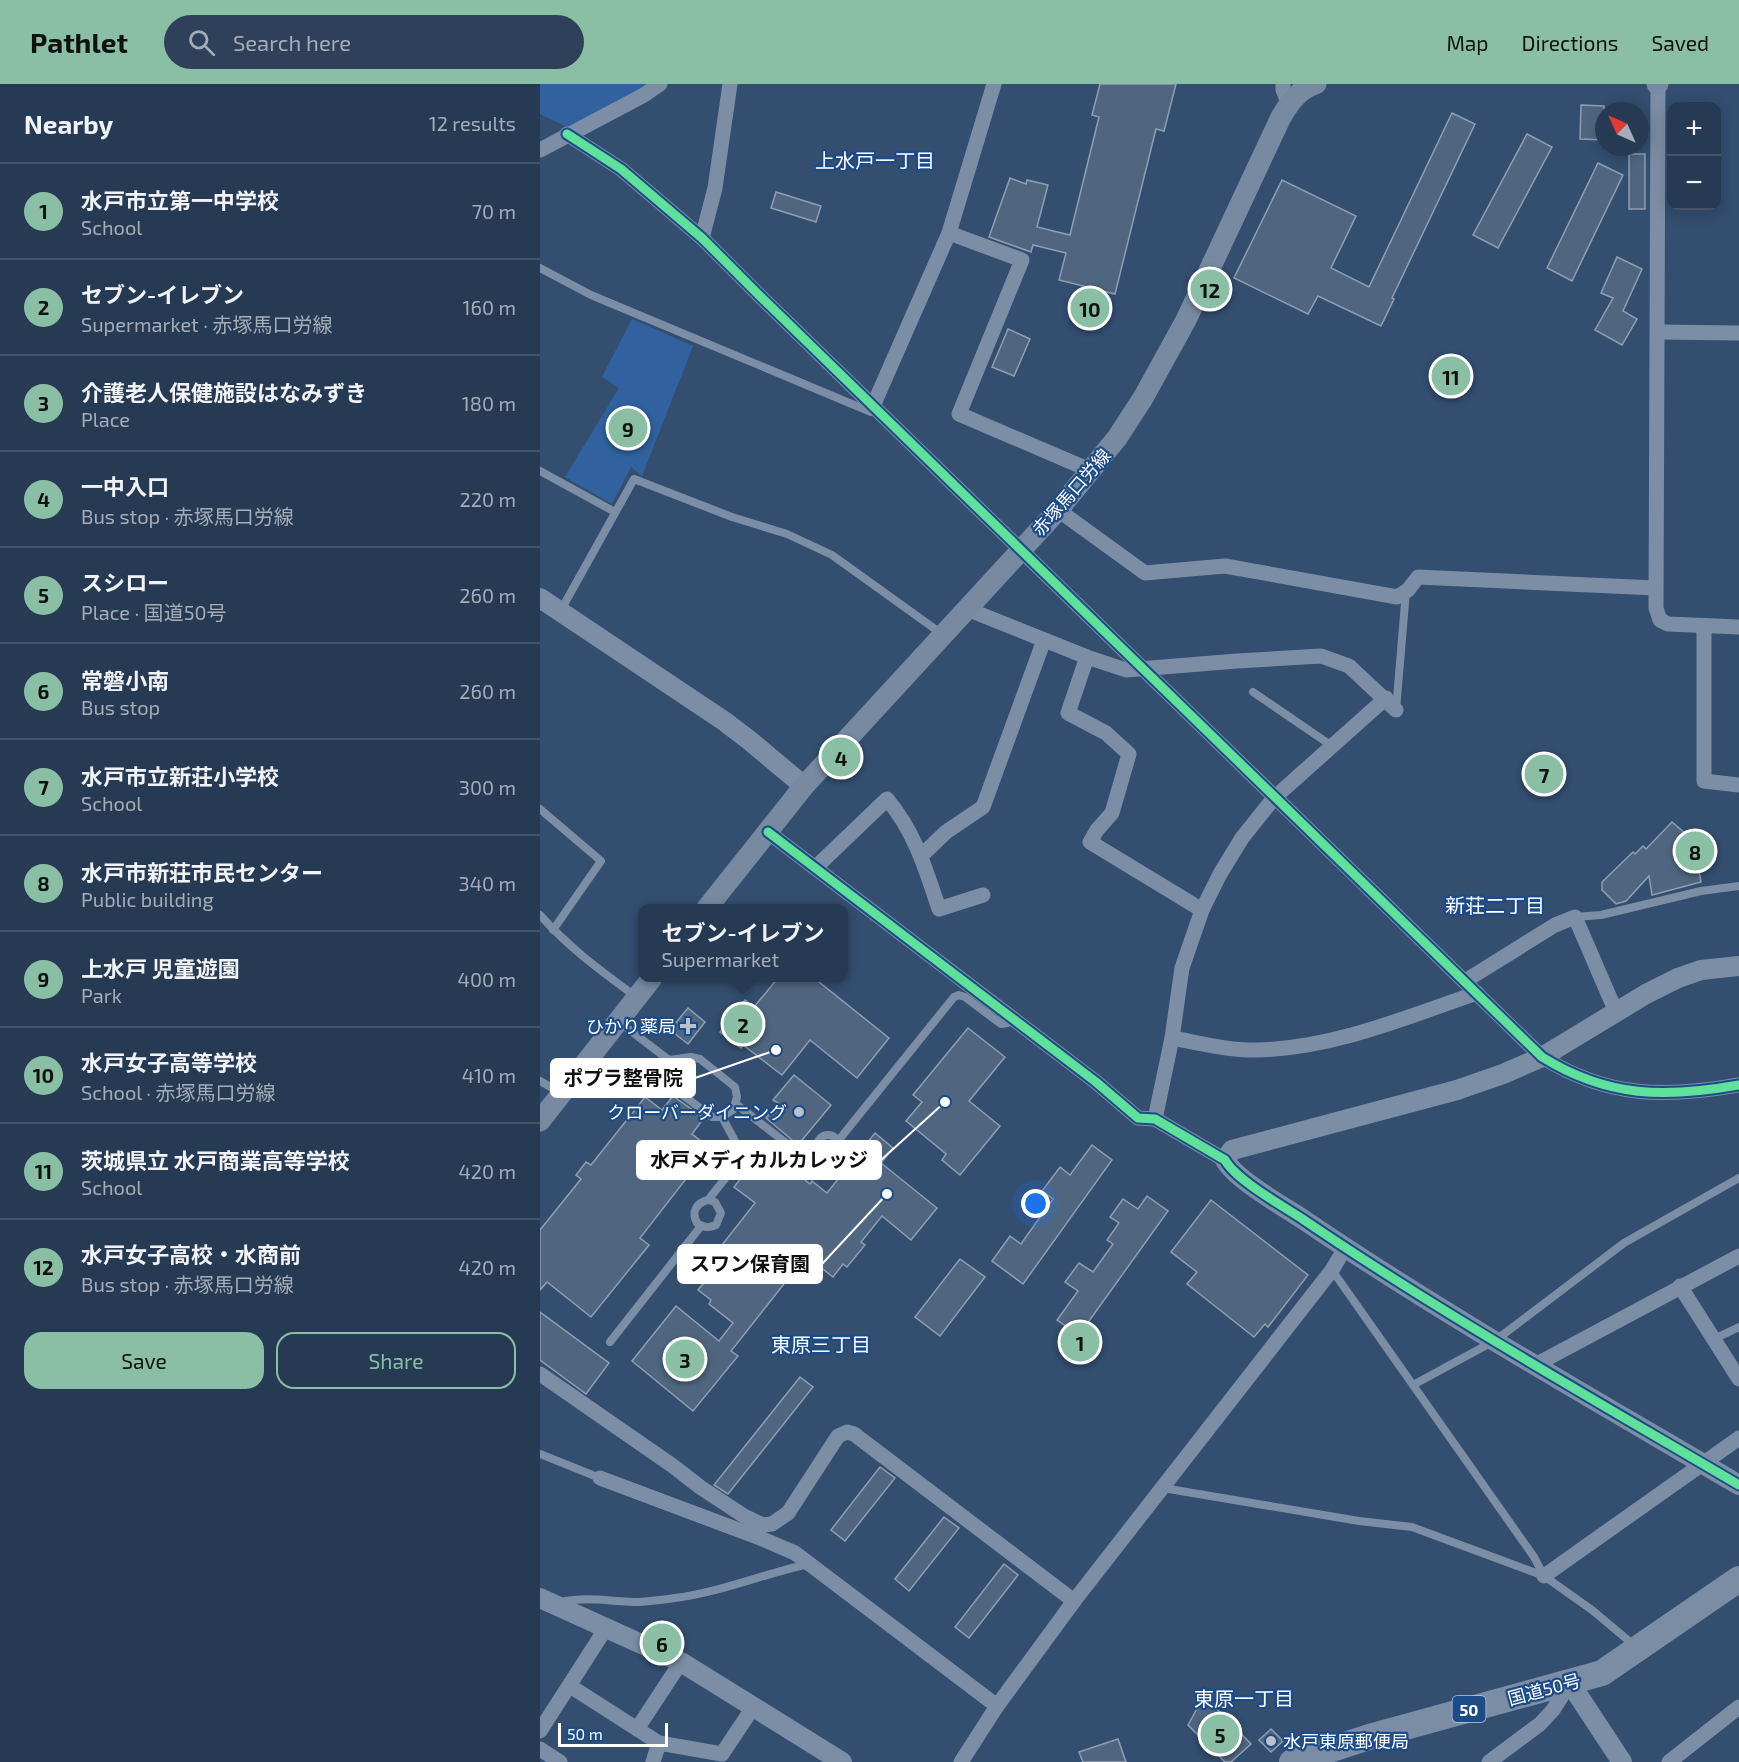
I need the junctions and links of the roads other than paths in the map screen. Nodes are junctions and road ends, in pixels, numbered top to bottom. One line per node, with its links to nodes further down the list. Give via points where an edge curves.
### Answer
1 (660, 84): 7 (street)
2 (730, 84): 10 (street)
3 (994, 84): 9 (street)
4 (1316, 84): 6 (main road, 赤塚馬口労線, via 1297,95)
5 (1658, 84): 12 (street)
6 (1286, 94): 16 (main road, 赤塚馬口労線, via 1186,320 1143,398)
7 (567, 134): 8 (street); 10 (street, via 621,169)
8 (540, 150)
9 (949, 233): 14 (street); 16 (street, via 1022,260 959,414)
10 (702, 237): 14 (street)
11 (540, 268): 14 (lane, via 591,295 749,362 871,411)
12 (1658, 332): 13 (street); 20 (street)
13 (1739, 333)
14 (873, 406): 19 (street)
15 (540, 471): 18 (lane)
16 (1092, 471): 17 (main road, 赤塚馬口労線)
17 (1058, 510): 19 (main road, 赤塚馬口労線); 21 (street, via 1145,573 1226,566 1397,597)
18 (615, 512): 24 (lane); 27 (lane, via 634,479 787,534 832,555)
19 (1021, 550): 23 (main road, 赤塚馬口労線); 30 (street)
20 (1655, 588): 21 (street, via 1418,577); 25 (street, via 1660,620)
21 (1406, 591): 32 (lane)
22 (540, 598): 24 (street)
23 (967, 609): 27 (main road, 赤塚馬口労線); 28 (street)
24 (560, 611): 35 (street, via 724,721)
25 (1704, 626): 26 (street); 34 (street, via 1704,781)
26 (1739, 627)
27 (944, 635): 35 (main road, 赤塚馬口労線)
28 (1044, 640): 29 (street); 39 (street, via 983,807 946,832)
29 (1087, 657): 30 (street, via 1126,670); 44 (street, via 1068,713 1106,733 1129,754 1112,813 1090,842)
30 (1141, 668): 32 (street, via 1321,656 1349,666); 36 (street)
31 (1253, 692): 33 (lane)
32 (1391, 704): 33 (street)
33 (1332, 746): 36 (street)
34 (1739, 784)
35 (804, 786): 38 (main road, 赤塚馬口労線)
36 (1274, 798): 44 (street, via 1242,838); 49 (street)
37 (540, 809): 47 (lane, via 601,861)
38 (768, 832): 40 (street); 43 (main road, 赤塚馬口労線)
39 (922, 855): 40 (street, via 902,817 887,799); 42 (street, via 939,909)
40 (814, 868): 54 (street)
41 (1739, 886): 46 (lane)
42 (982, 895)
43 (711, 904)
44 (1202, 910): 56 (street, via 1182,968)
45 (540, 915): 47 (lane)
46 (1575, 917): 49 (street, via 1555,925); 53 (street)
47 (553, 930): 52 (lane)
48 (1739, 966): 53 (street, via 1701,970 1678,978)
49 (1465, 981): 51 (street)
50 (649, 982): 52 (main road)
51 (1476, 993): 56 (street, via 1335,1040 1305,1046 1256,1050); 57 (street)
52 (636, 997): 55 (main road)
53 (1616, 1012): 57 (street)
54 (1013, 1019): 64 (street, via 1138,1118); 66 (lane, via 1001,1024 965,997 954,997)
55 (617, 1021): 58 (lane); 61 (main road)
56 (1172, 1038): 64 (street)
57 (1542, 1057): 60 (street, via 1577,1076 1648,1094 1697,1093); 68 (street, via 1457,1090 1232,1150)
58 (669, 1060): 62 (lane, via 700,1059 735,1087); 63 (lane, via 672,1088 711,1118)
59 (540, 1081): 61 (lane)
60 (1739, 1085)
61 (561, 1094): 65 (main road)
62 (736, 1104): 63 (lane); 67 (lane, via 813,1164)
63 (722, 1117): 70 (lane, via 743,1156)
64 (1155, 1119): 68 (street)
65 (540, 1121)
66 (838, 1141): 67 (lane, via 834,1154); 67 (lane, via 831,1135 822,1137 817,1146)
67 (821, 1154)
68 (1225, 1160): 72 (street, via 1245,1180)
69 (1739, 1178): 78 (lane, via 1624,1243)
70 (708, 1200): 71 (lane, via 702,1201 694,1212); 71 (lane, via 715,1202 722,1213 716,1225)
71 (701, 1226): 79 (lane)
72 (1345, 1248): 74 (street); 78 (street)
73 (1739, 1256): 75 (street)
74 (1332, 1270): 83 (lane); 89 (street)
75 (1680, 1286): 77 (street); 80 (street)
76 (1739, 1327): 77 (lane)
77 (1714, 1339): 82 (street)
78 (1496, 1340): 80 (street); 83 (lane)
79 (610, 1342)
80 (1537, 1364): 86 (street)
81 (540, 1374): 94 (street, via 700,1487 763,1525 788,1513 838,1436 854,1434)
82 (1739, 1379)
83 (1413, 1385): 91 (lane)
84 (1739, 1438): 86 (street)
85 (540, 1454): 87 (lane)
86 (1703, 1464): 88 (street); 91 (street)
87 (600, 1478): 90 (street, via 760,1538)
88 (1739, 1485)
89 (1163, 1488): 91 (lane, via 1412,1527); 94 (street)
90 (810, 1563): 93 (lane, via 676,1598 638,1602); 101 (street)
91 (1544, 1576): 96 (lane)
92 (1739, 1579): 96 (highway, 国道50号 / 50)
93 (546, 1601): 95 (street)
94 (1074, 1602): 101 (street)
95 (606, 1628): 97 (street); 99 (street)
96 (1640, 1649): 98 (highway, 国道50号 / 50, via 1602,1673)
97 (681, 1662): 100 (street); 104 (street)
98 (1570, 1683): 108 (street, via 1540,1724); 113 (highway, 国道50号 / 50); 114 (street)
99 (570, 1686): 104 (street); 105 (street)
100 (754, 1706): 106 (street, via 722,1754); 111 (street)
101 (997, 1706): 112 (street)
102 (1734, 1711): 103 (street); 115 (street)
103 (1739, 1727)
104 (637, 1729): 106 (street)
105 (540, 1731)
106 (659, 1743): 110 (street)
107 (540, 1749): 109 (street)
108 (1494, 1761)
109 (560, 1762)
110 (653, 1762)
111 (842, 1762)
112 (961, 1762)
113 (1292, 1762)
114 (1622, 1762)
115 (1669, 1762)

